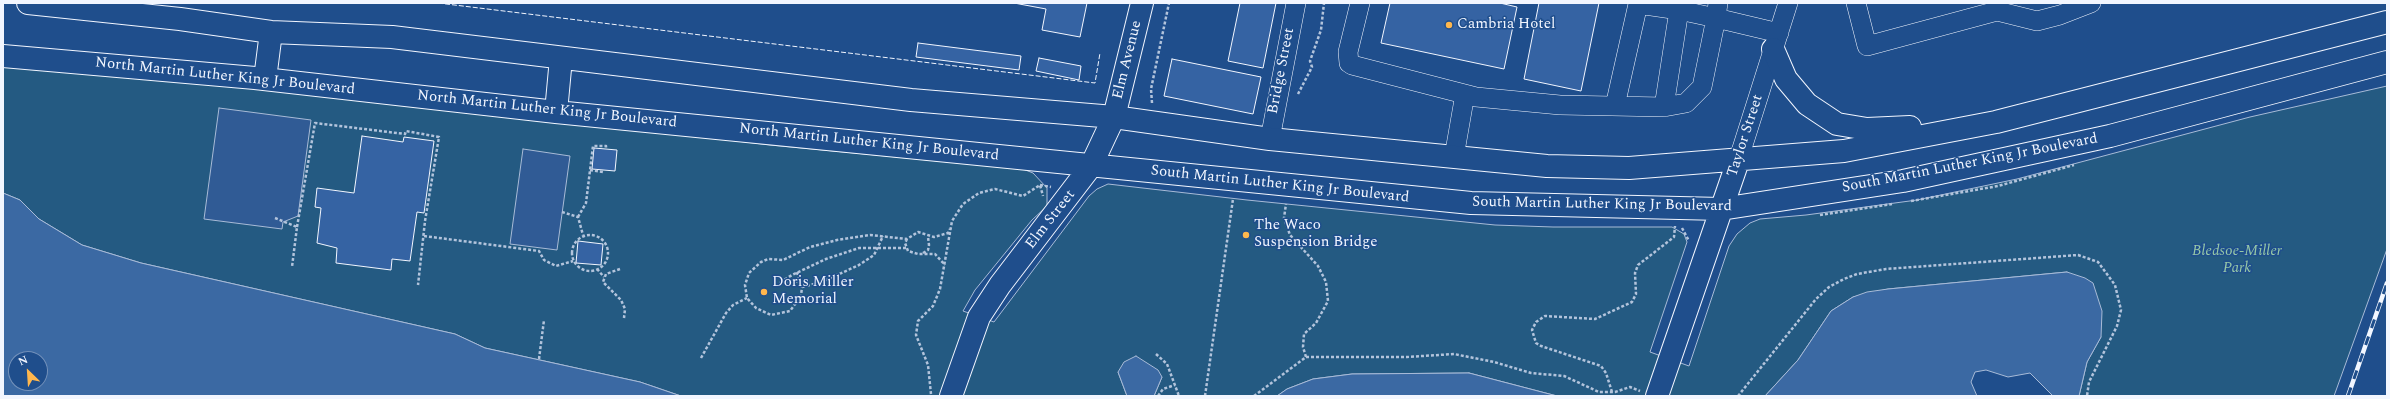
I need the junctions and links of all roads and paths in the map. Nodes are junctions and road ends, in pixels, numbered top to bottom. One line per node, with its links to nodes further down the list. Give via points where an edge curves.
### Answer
1 (28, 3): 15 (main road, via 180,19)
2 (1142, 3): 27 (main road, Elm Avenue)
3 (1169, 3): 25 (path, via 1151,89)
4 (1296, 3): 29 (street, Bridge Street)
5 (1324, 3): 21 (path, via 1321,30 1310,61 1312,67)
6 (1360, 3): 22 (street, via 1348,52 1348,63)
7 (1788, 3): 16 (street, Taylor Street)
8 (1856, 3): 12 (street, via 1866,46)
9 (2091, 3): 12 (street, via 2060,16 2037,21)
10 (1638, 4): 11 (street); 23 (street)
11 (1680, 7): 13 (street); 24 (street)
12 (1990, 7)
13 (1717, 10): 16 (street); 24 (street, via 1702,87 1686,103)
14 (2387, 22): 28 (main road)
15 (271, 32): 18 (main road, via 392,37); 20 (main road)
16 (1776, 41): 28 (main road, via 1786,79 1807,104 1837,124 1867,129); 32 (street, Taylor Street)
17 (3, 56): 20 (main road, North Martin Luther King Jr Boulevard)
18 (560, 58): 26 (main road); 27 (main road, via 911,100)
19 (2387, 62): 41 (main road, South Martin Luther King Jr Boulevard, via 2110,136 1911,179)
20 (264, 79): 26 (main road, North Martin Luther King Jr Boulevard)
21 (1304, 85)
22 (1465, 94): 23 (street, via 1560,105); 31 (street)
23 (1615, 106): 24 (street)
24 (1664, 107)
25 (1155, 108)
26 (556, 112): 33 (main road, North Martin Luther King Jr Boulevard)
27 (1114, 117): 29 (main road); 33 (main road, Elm Street)
28 (1996, 122): 32 (main road, via 1844,151)
29 (1270, 139): 31 (main road)
30 (606, 149): 34 (path, via 606,146 593,146)
31 (1454, 157): 32 (main road, via 1547,166 1630,168)
32 (1738, 161): 41 (main road, Taylor Street)
33 (1091, 166): 36 (main road, South Martin Luther King Jr Boulevard); 79 (main road, Elm Street, via 1000,285 979,317)
34 (590, 170): 35 (path); 43 (path, via 586,203)
35 (603, 170)
36 (1235, 181): 41 (main road, South Martin Luther King Jr Boulevard, via 1471,204); 82 (path)
37 (1043, 201): 48 (path, via 1040,185 1023,196 995,189 979,193 963,204 952,221)
38 (1278, 203): 39 (path)
39 (1286, 204): 40 (path); 72 (path, via 1284,218 1290,235 1318,266 1326,282 1328,301 1316,323 1304,334 1303,347)
40 (1294, 205)
41 (1721, 209): 77 (main road, Taylor Street, via 1670,359)
42 (562, 212): 43 (path)
43 (578, 216): 49 (path)
44 (275, 218): 47 (path)
45 (1671, 224): 46 (path)
46 (1675, 225): 55 (path, via 1682,227 1687,233); 76 (path, via 1674,237 1638,265 1635,273 1636,294 1632,302 1595,319 1544,316 1536,322 1532,330 1536,343 1541,346 1601,366)
47 (297, 227): 50 (path, via 315,123 405,134 406,131 439,138); 60 (path)
48 (951, 229): 52 (path, via 940,236); 59 (path)
49 (583, 235): 58 (path, via 574,243 571,252); 62 (path, via 595,235 607,247 608,254 604,264)
50 (424, 236): 58 (path, via 539,252 544,260 556,266); 66 (path)
51 (883, 236): 53 (path); 54 (path); 68 (path, via 870,235 837,240 810,246 783,260 775,258 762,262 749,273 745,285)
52 (928, 237): 53 (path, via 918,232); 57 (path, via 928,250)
53 (907, 239): 56 (path)
54 (879, 246): 56 (path); 63 (path, via 843,253); 67 (path, via 874,255 859,265 822,282)
55 (1689, 246)
56 (906, 248): 57 (path, via 913,253)
57 (923, 253): 59 (path, via 935,254)
58 (573, 261): 62 (path, via 579,268 588,272)
59 (945, 265): 78 (path, via 933,306 918,321 916,334 928,365)
60 (292, 267)
61 (620, 269): 64 (path)
62 (597, 270): 64 (path)
63 (797, 272): 65 (path); 65 (path, via 779,283)
64 (604, 277): 69 (path, via 605,285 621,300 625,309)
65 (800, 281): 67 (path)
66 (418, 285)
67 (802, 287): 68 (path, via 797,304 790,311 779,314 761,312)
68 (747, 298): 74 (path, via 733,305 726,313)
69 (624, 318)
70 (544, 320): 73 (path)
71 (1156, 354): 75 (path, via 1167,364)
72 (1306, 357): 76 (path, via 1407,357 1454,354 1531,373 1564,376 1599,392); 83 (path)
73 (539, 358)
74 (701, 358)
75 (1175, 385): 80 (path, via 1163,389); 81 (path)
76 (1612, 392): 77 (path, via 1630,387)
77 (1651, 394)
78 (931, 396)
79 (951, 396)
80 (1158, 396)
81 (1180, 396)
82 (1205, 396)
83 (1254, 396)
84 (1738, 396): 85 (path, via 1816,299 1829,287 1844,279 1886,269 2078,255 2098,262 2115,285 2121,310 2117,326 2089,382)
85 (2087, 396)

